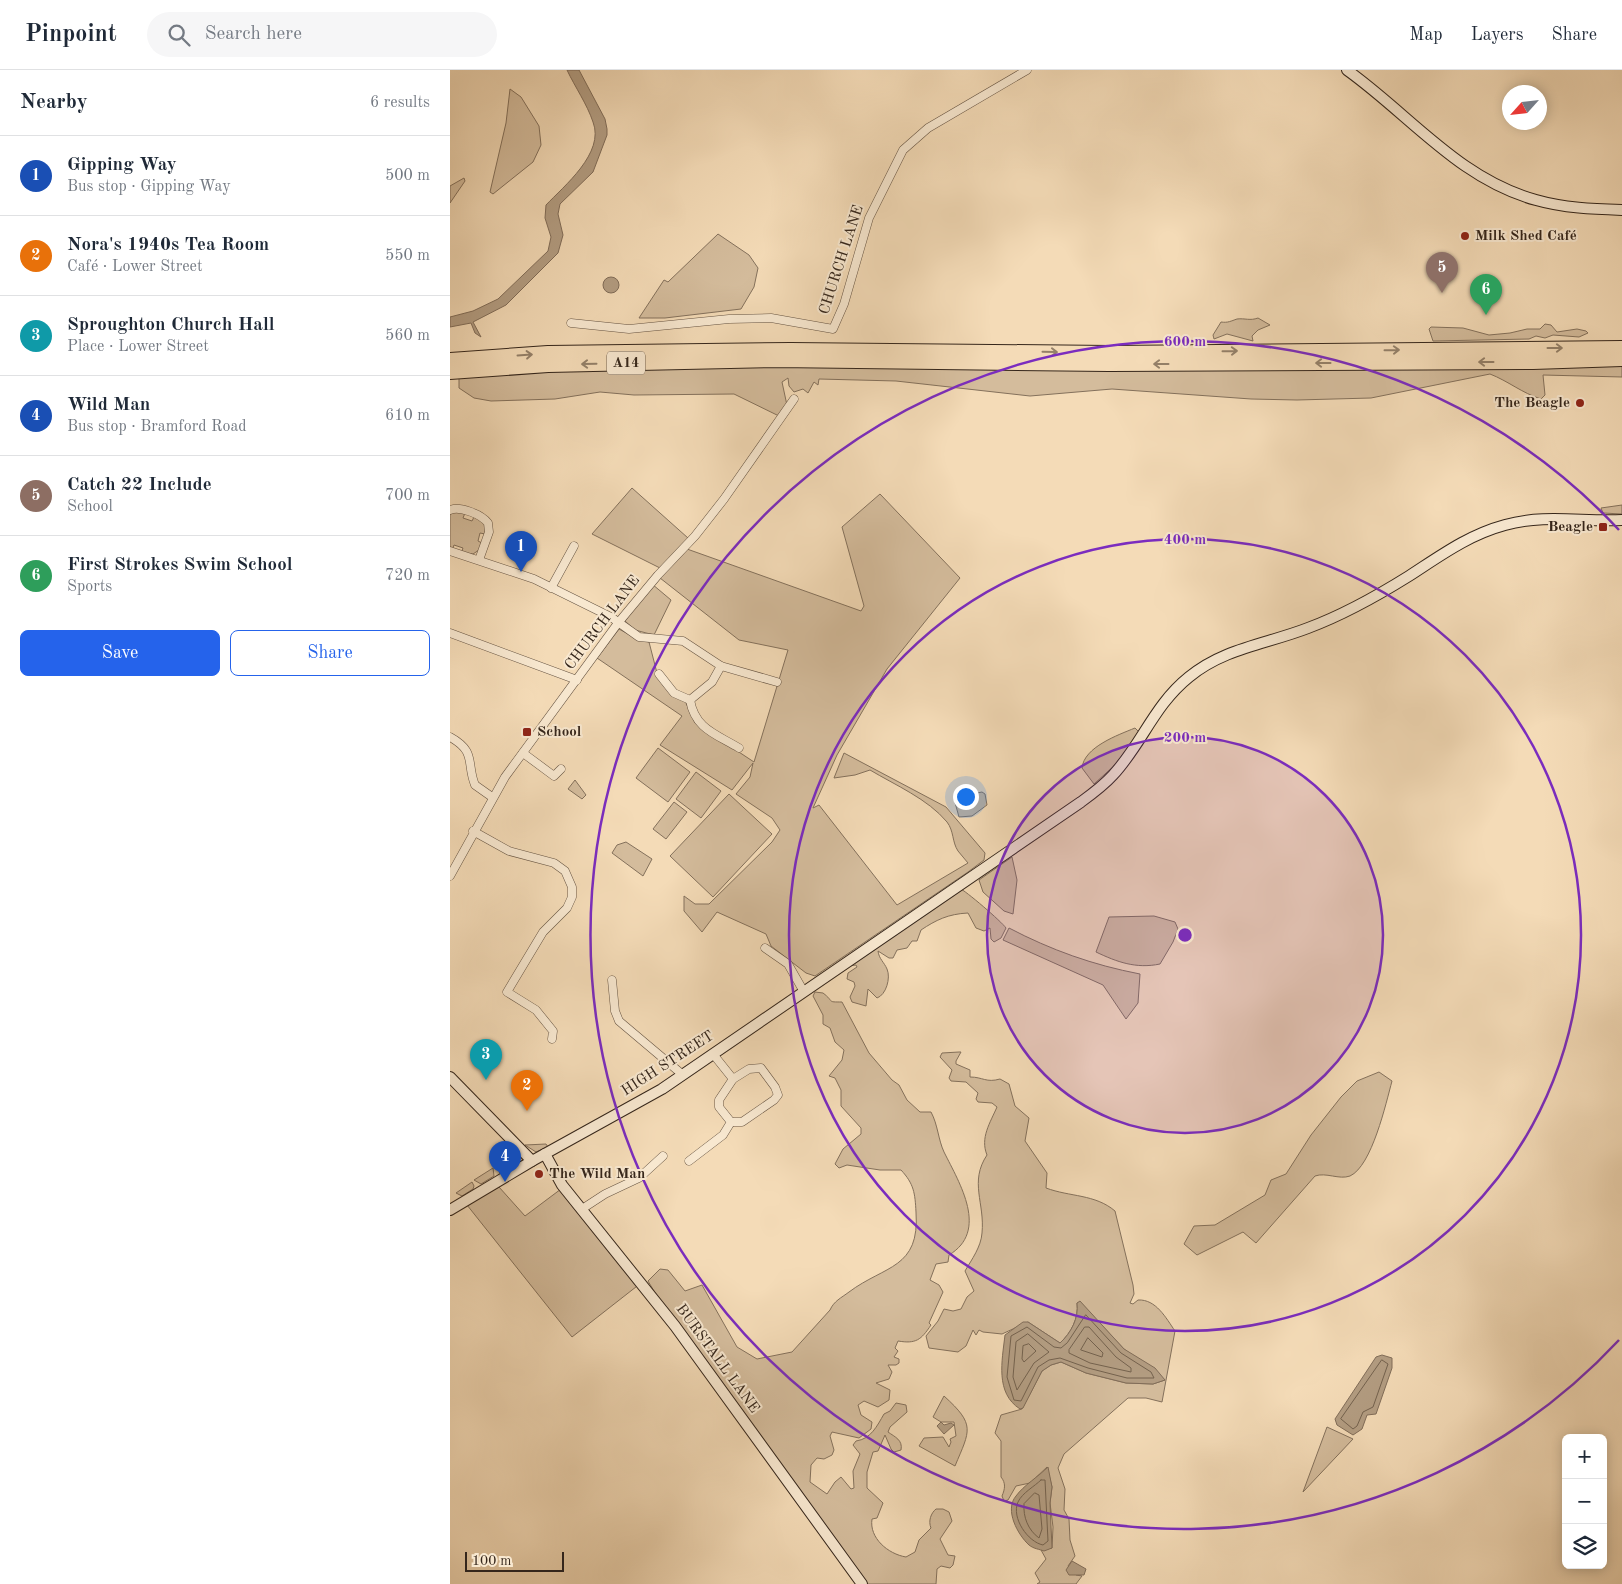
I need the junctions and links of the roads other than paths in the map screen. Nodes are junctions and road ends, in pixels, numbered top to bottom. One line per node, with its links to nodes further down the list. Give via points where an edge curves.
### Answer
1 (1026, 70): 4 (street, CHURCH LANE, via 928,128 903,150 869,218 844,304 833,329 770,318 629,329)
2 (1346, 70): 3 (main road, via 1386,99 1444,152 1491,183 1547,203)
3 (1622, 210)
4 (571, 323)
5 (1622, 348): 6 (highway, A14, one-way to 5)
6 (786, 355): 7 (highway, A14, one-way to 6, via 1119,364); 9 (highway, A14)
7 (1622, 359)
8 (450, 360): 9 (highway, A14)
9 (475, 364): 10 (highway, A14)
10 (450, 372)
11 (794, 399): 18 (street, CHURCH LANE, via 695,536)
12 (450, 510): 16 (street, via 460,509 488,523)
13 (1622, 520): 34 (main road, HIGH STREET, via 1529,520 1489,529 1331,619 1236,650 1211,662 1171,693 1113,776 1081,802)
14 (574, 546): 17 (street)
15 (450, 552): 16 (street)
16 (480, 560): 17 (street, via 523,574)
17 (551, 588): 18 (street)
18 (618, 623): 20 (street, via 643,638 687,643); 22 (street, CHURCH LANE)
19 (450, 633): 22 (street)
20 (721, 666): 23 (street); 24 (street, via 712,682)
21 (659, 674): 24 (street, via 674,693)
22 (577, 680): 27 (street, CHURCH LANE)
23 (777, 682)
24 (690, 700): 26 (street, via 698,721)
25 (450, 737): 29 (street, via 470,756 475,785)
26 (739, 748)
27 (522, 753): 28 (street, via 554,776); 29 (street, CHURCH LANE)
28 (561, 769)
29 (492, 798): 30 (street, CHURCH LANE)
30 (473, 831): 31 (street, CHURCH LANE); 35 (street, via 509,851 554,863 565,871 572,887 570,904 543,932 507,992 539,1013 553,1031)
31 (450, 876)
32 (765, 948): 34 (street, via 788,964)
33 (612, 980): 37 (street, via 619,1021)
34 (804, 992): 36 (main road, HIGH STREET)
35 (552, 1039)
36 (713, 1054): 37 (main road, HIGH STREET); 39 (street)
37 (683, 1075): 41 (main road, HIGH STREET)
38 (450, 1077): 43 (main road)
39 (733, 1079): 40 (street, via 718,1100); 40 (street, via 749,1069 761,1068 778,1095 742,1122)
40 (731, 1122): 44 (street, via 723,1135)
41 (544, 1154): 43 (main road, HIGH STREET); 45 (main road, BURSTALL LANE, via 556,1177)
42 (664, 1156): 45 (street, via 640,1178)
43 (532, 1161): 46 (main road, HIGH STREET)
44 (689, 1161)
45 (582, 1209): 47 (main road, BURSTALL LANE, via 675,1326)
46 (450, 1210)
47 (862, 1584)

